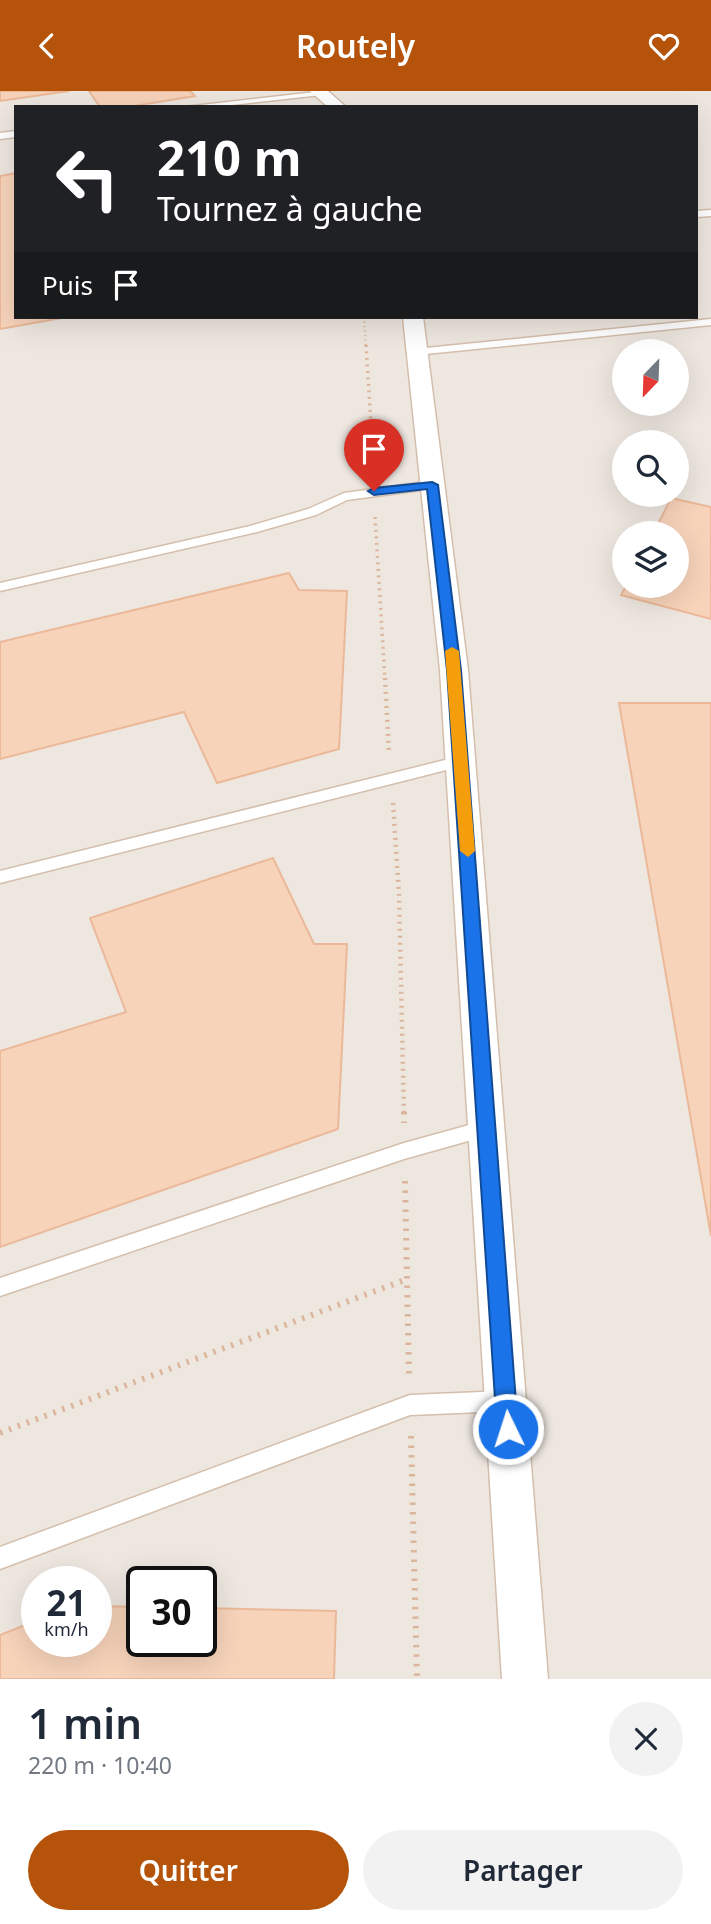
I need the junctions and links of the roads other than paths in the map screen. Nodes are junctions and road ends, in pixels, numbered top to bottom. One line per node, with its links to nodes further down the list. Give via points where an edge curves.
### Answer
1 (228, 91): 3 (lane)
2 (325, 92): 3 (lane); 5 (street)
3 (237, 102): 4 (lane)
4 (208, 105)
5 (338, 105)
6 (413, 319): 8 (street)
7 (711, 322): 8 (lane)
8 (416, 352): 9 (street)
9 (432, 485): 10 (lane, via 344,497 312,512 253,529); 11 (street)
10 (0, 587)
11 (461, 761): 12 (lane); 13 (street)
12 (0, 877)
13 (488, 1128): 14 (lane, via 404,1151); 15 (street)
14 (0, 1287)
15 (506, 1401): 16 (lane, via 410,1405); 17 (street)
16 (0, 1558)
17 (525, 1679)

